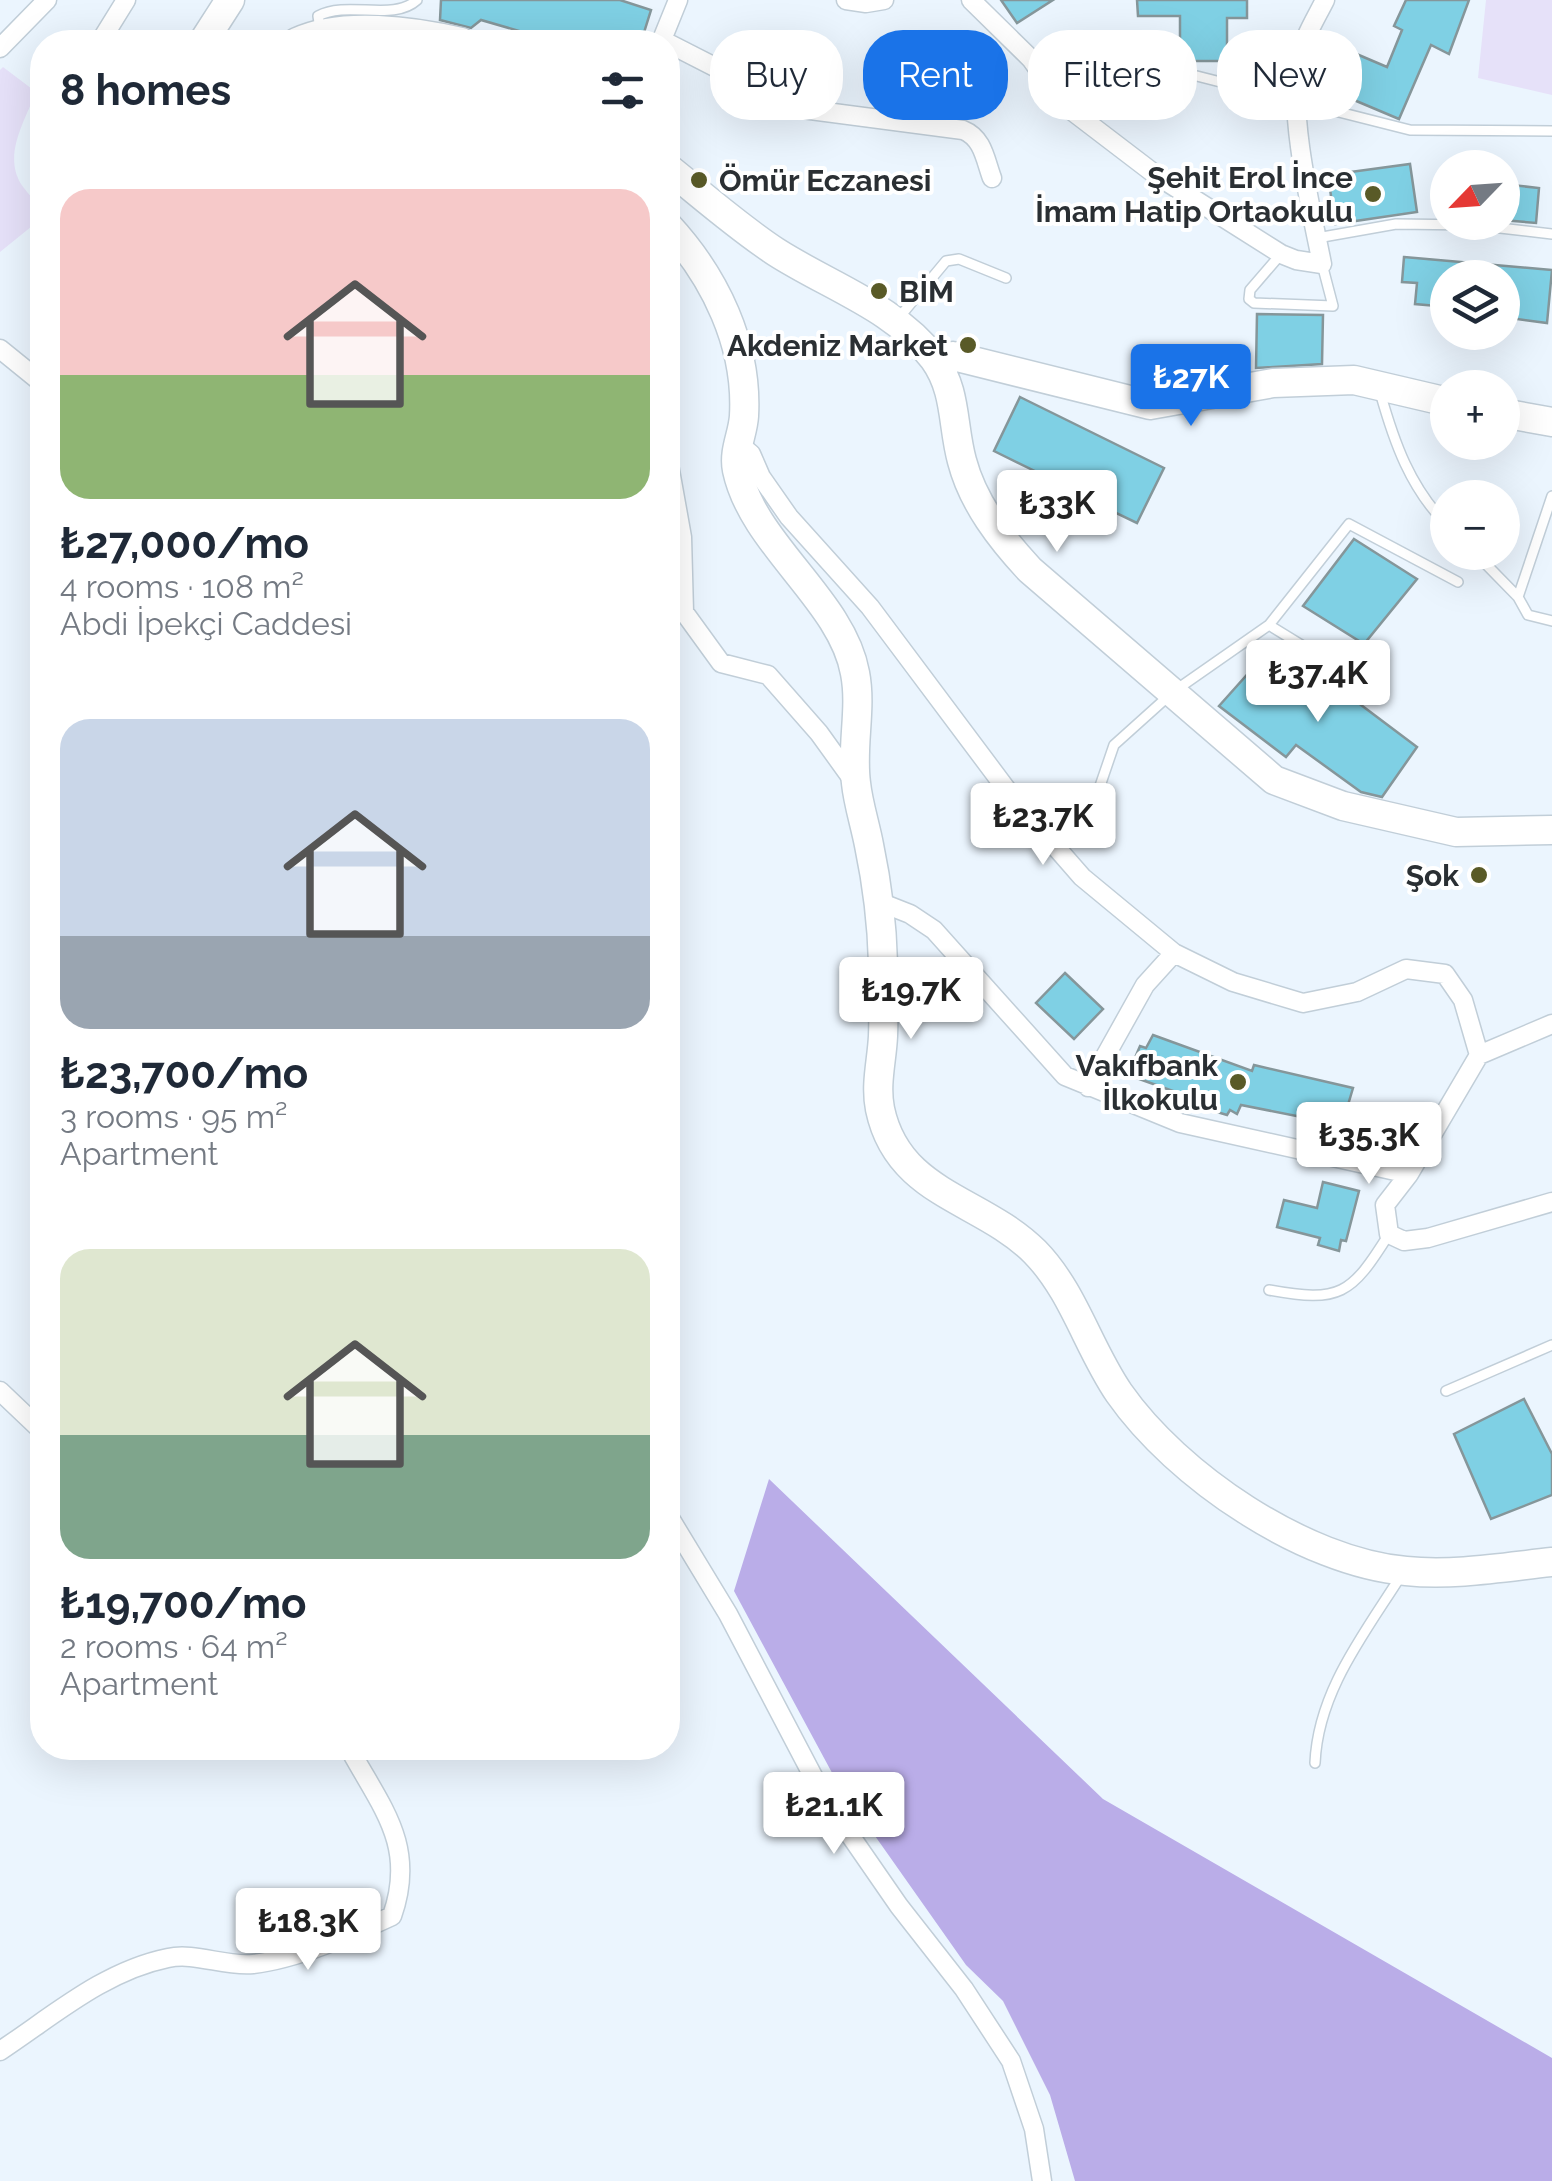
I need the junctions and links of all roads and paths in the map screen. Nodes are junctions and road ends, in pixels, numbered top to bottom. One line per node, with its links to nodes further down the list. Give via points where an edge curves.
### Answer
1 (46, 0): 15 (street)
2 (126, 0): 10 (street)
3 (230, 0): 11 (street)
4 (416, 0): 12 (lane, via 404,8 331,8)
5 (846, 0): 6 (street)
6 (884, 0)
7 (971, 0): 25 (street, via 1031,59 1063,104 1156,176)
8 (1325, 0): 14 (street)
9 (674, 1): 13 (street)
10 (107, 30)
11 (211, 30)
12 (313, 30)
13 (665, 30)
14 (1310, 30)
15 (0, 48)
16 (680, 50): 21 (street, via 795,108 963,130 978,139)
17 (1362, 118): 19 (lane, via 1410,130)
18 (1299, 120): 23 (street)
19 (1552, 131)
20 (680, 177): 28 (street, via 754,236)
21 (992, 178)
22 (1552, 234): 23 (lane, via 1396,224)
23 (1318, 238): 26 (street)
24 (680, 241): 36 (street, via 706,275 734,336 744,394)
25 (1281, 254): 26 (street); 26 (lane, via 1249,300 1332,306)
26 (1322, 264)
27 (1006, 278): 28 (lane, via 946,260)
28 (895, 323): 30 (street)
29 (0, 349): 31 (street)
30 (934, 360): 32 (street, via 953,356 1150,405 1273,383 1354,380); 46 (street, via 948,384 968,481 992,525 1030,570)
31 (30, 374)
32 (1379, 388): 33 (street); 38 (lane, via 1405,466)
33 (1430, 398)
34 (1520, 416): 35 (street)
35 (1552, 422)
36 (739, 444): 47 (street, via 737,469 746,494 851,654); 49 (street, via 789,518 870,606)
37 (1552, 496): 42 (lane)
38 (1430, 505)
39 (680, 526): 47 (street, via 684,612 720,663 768,674)
40 (1492, 570): 42 (lane)
41 (1458, 582): 44 (lane, via 1349,524)
42 (1518, 597): 43 (lane, via 1528,615)
43 (1552, 621)
44 (1268, 625): 45 (lane); 46 (lane)
45 (1365, 684)
46 (1173, 692): 48 (street, via 1274,780 1343,806 1456,832); 49 (lane, via 1114,746 1100,786)
47 (856, 783): 50 (street)
48 (1552, 830)
49 (1055, 846): 51 (street)
50 (878, 901): 54 (street, via 934,930 1065,1076); 65 (street, via 880,1111 905,1164 1000,1223 1046,1263 1140,1423 1206,1484 1328,1551)
51 (1174, 953): 53 (street, via 1233,982 1303,1004 1357,992 1406,969 1445,974 1463,1000); 54 (street, via 1145,986)
52 (1552, 1024): 53 (street)
53 (1480, 1055): 55 (street)
54 (1088, 1087): 55 (street, via 1180,1123)
55 (1409, 1174): 57 (street, via 1385,1205)
56 (1552, 1202): 57 (street, via 1428,1238 1404,1241)
57 (1389, 1234): 58 (lane, via 1362,1275 1335,1292 1314,1298)
58 (1269, 1290)
59 (1552, 1345): 61 (lane)
60 (0, 1390): 62 (street)
61 (1446, 1391)
62 (30, 1419)
63 (680, 1535): 69 (street, via 825,1800 1011,2061 1034,2129)
64 (1551, 1566): 65 (street)
65 (1404, 1571): 67 (lane, via 1328,1698)
66 (355, 1760): 68 (street, via 398,1836 402,1888 392,1916 251,1964 171,1957 119,1973)
67 (1315, 1763)
68 (0, 2051)
69 (1042, 2181)

